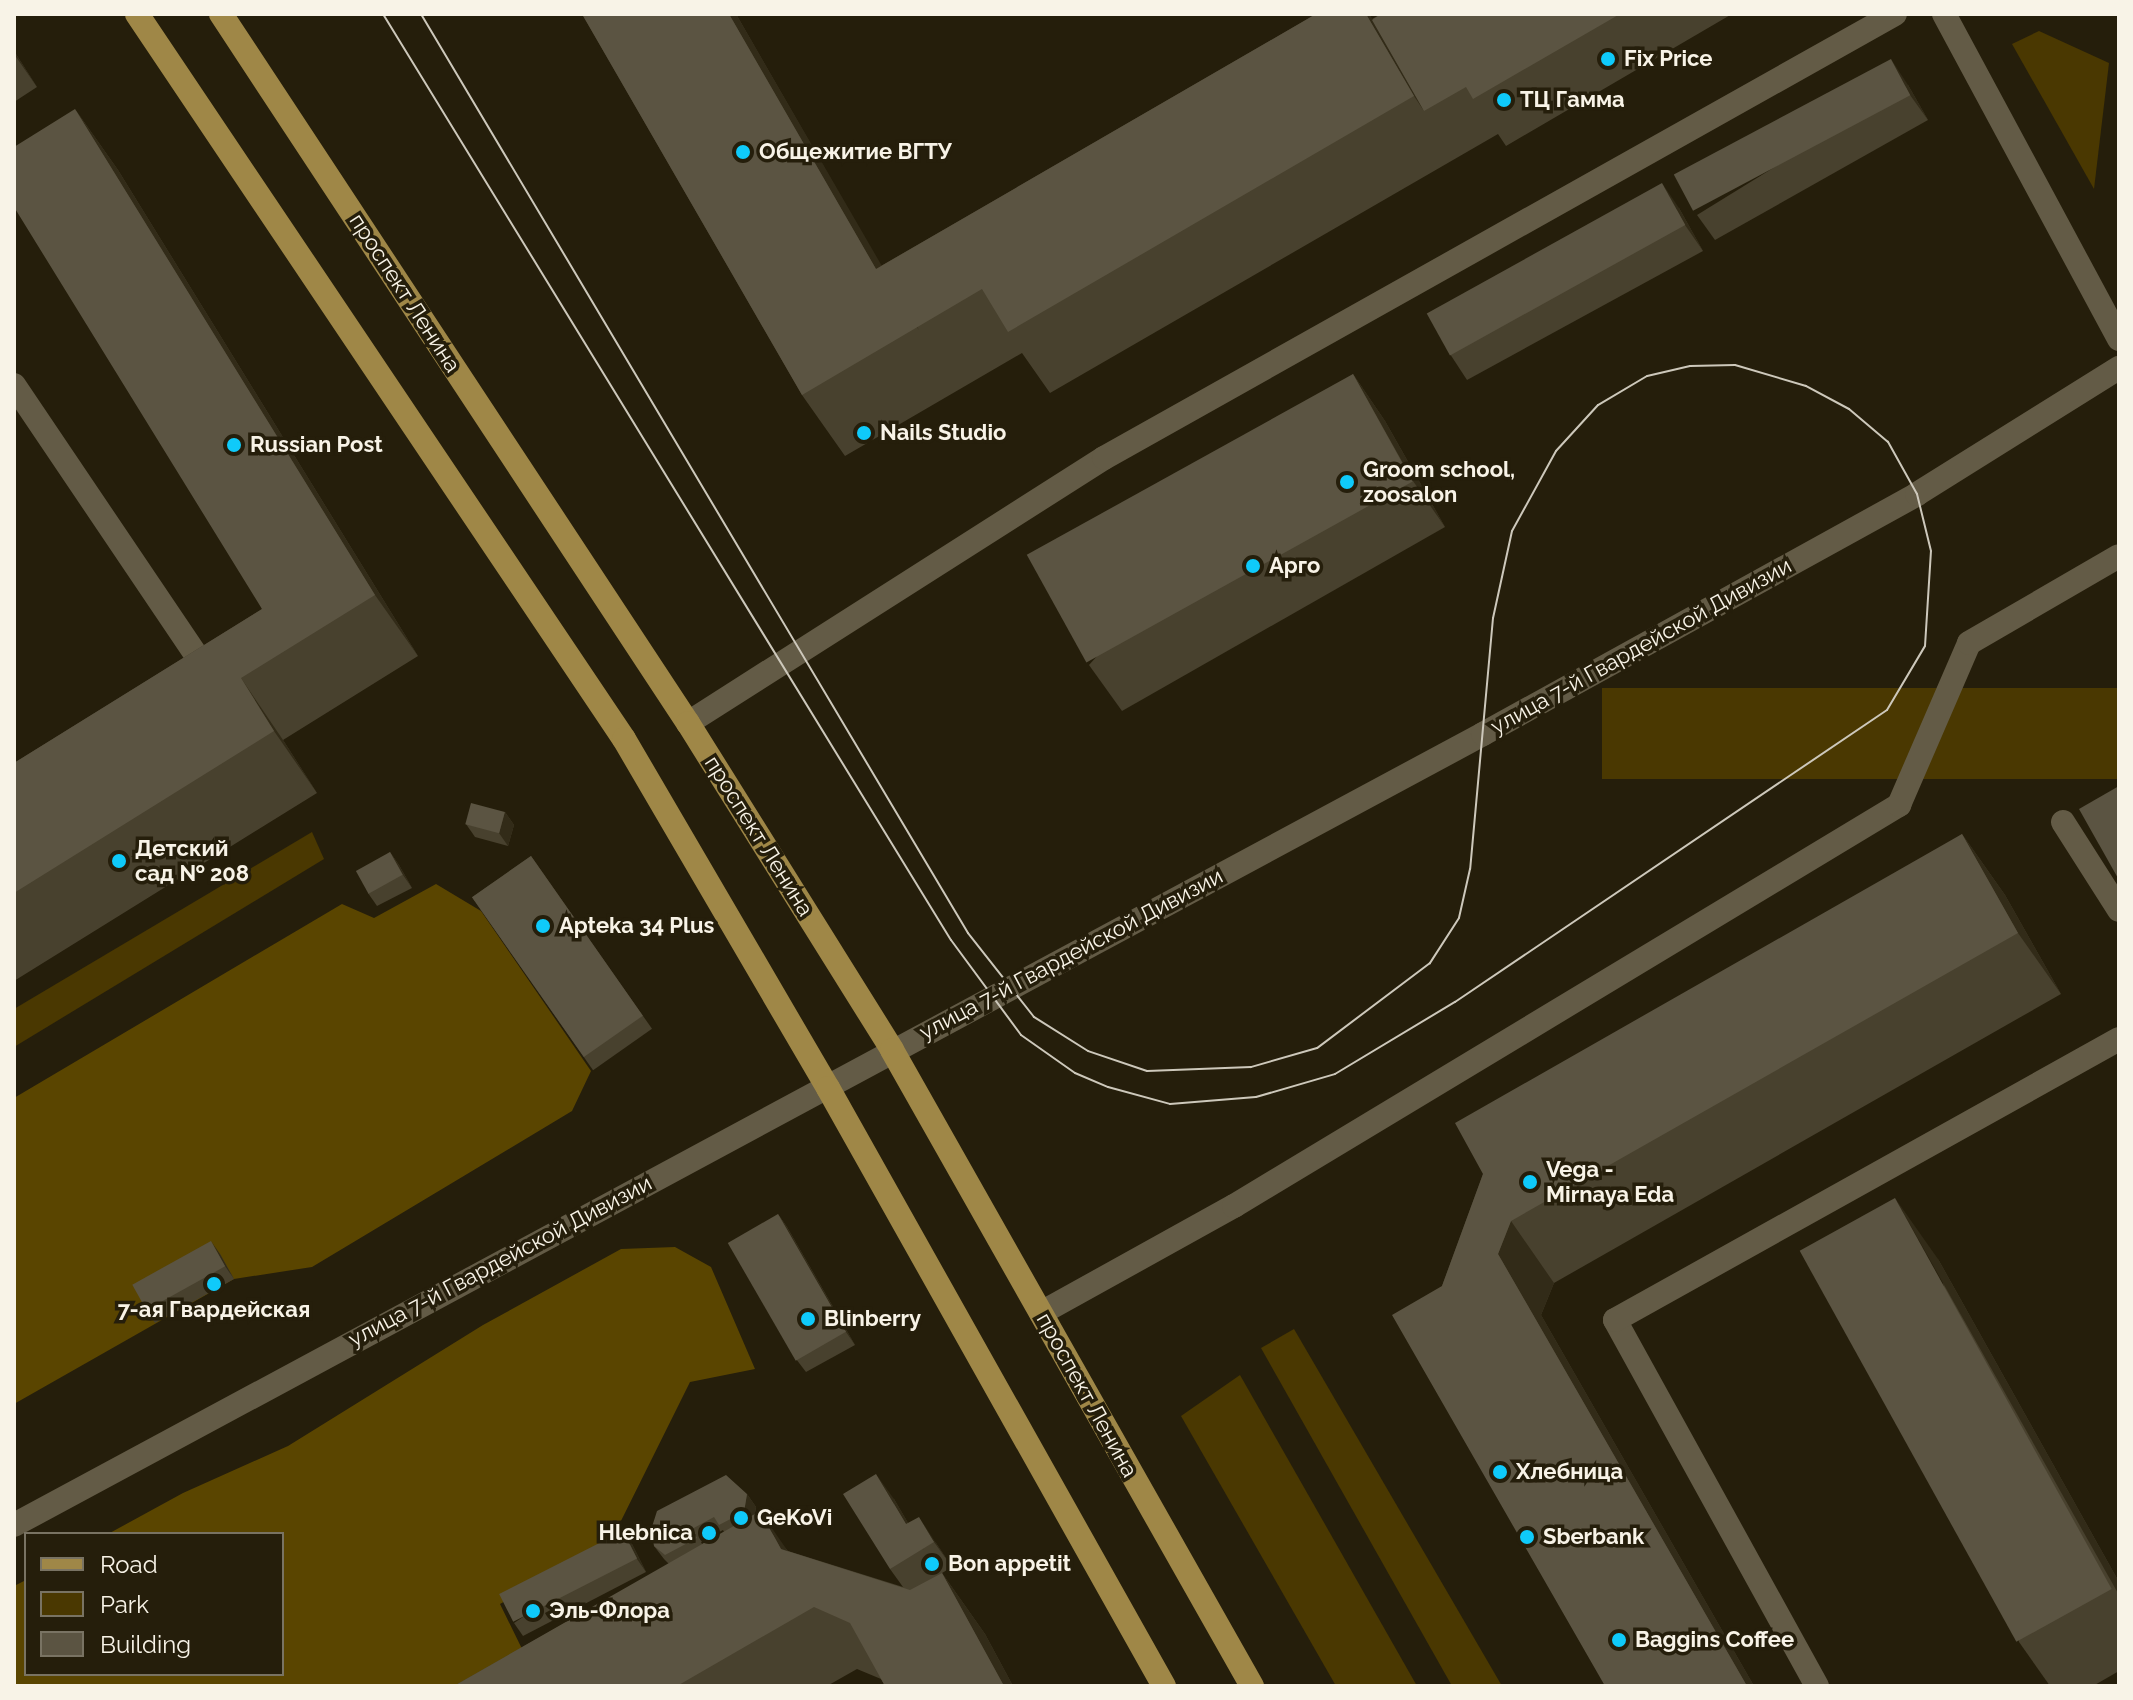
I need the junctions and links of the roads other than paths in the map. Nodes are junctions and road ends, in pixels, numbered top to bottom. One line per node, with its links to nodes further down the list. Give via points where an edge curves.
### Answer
1 (137, 14): 15 (main road, via 624,739)
2 (221, 14): 10 (main road, проспект Ленина)
3 (1895, 14): 10 (street, via 1104,458)
4 (1944, 14): 5 (street)
5 (2119, 339)
6 (2119, 368): 14 (street, улица 7-й Гвардейской Дивизии, via 1889,509)
7 (14, 385): 9 (street, via 207,671)
8 (2119, 556): 16 (street, via 1969,643 1899,805 1234,1206)
9 (179, 687)
10 (688, 723): 14 (main road, проспект Ленина)
11 (2063, 822): 12 (street)
12 (2119, 910)
13 (2119, 1039): 20 (street, via 1615,1320)
14 (892, 1050): 15 (street, улица 7-й Гвардейской Дивизии); 16 (main road, проспект Ленина)
15 (828, 1088): 17 (street, улица 7-й Гвардейской Дивизии); 18 (main road)
16 (1041, 1313): 19 (main road, проспект Ленина)
17 (14, 1525)
18 (1164, 1686)
19 (1252, 1686)
20 (1817, 1686)

